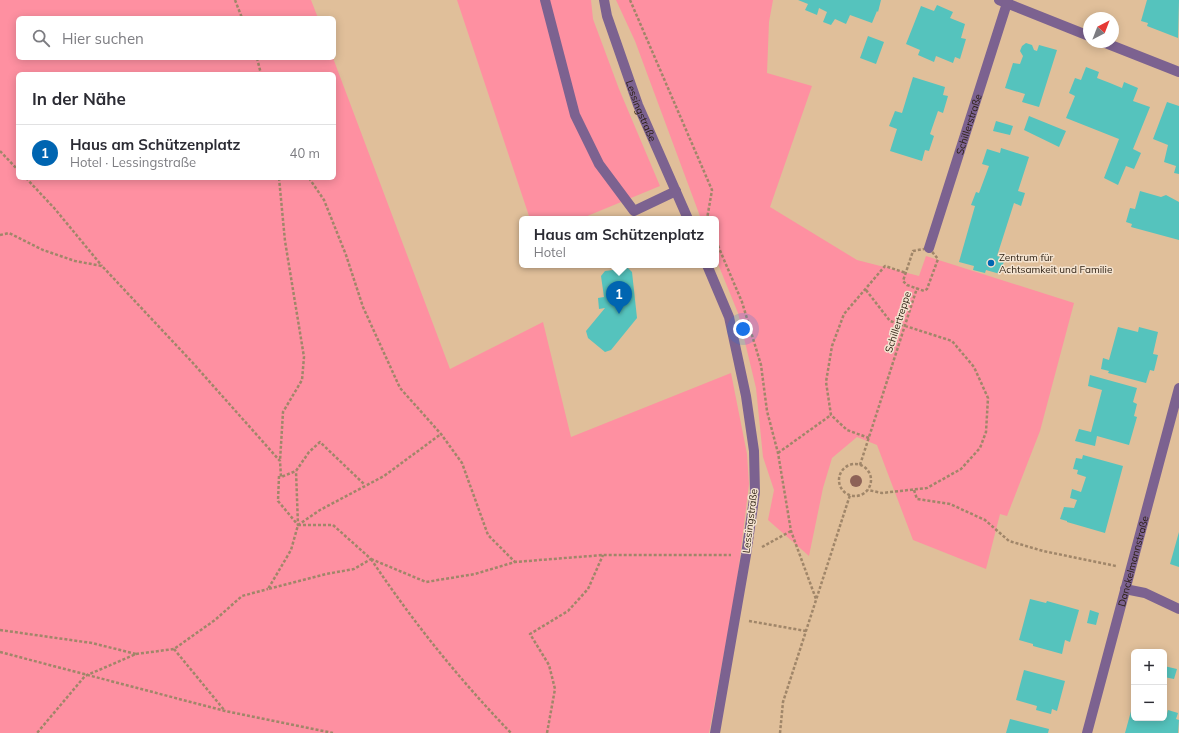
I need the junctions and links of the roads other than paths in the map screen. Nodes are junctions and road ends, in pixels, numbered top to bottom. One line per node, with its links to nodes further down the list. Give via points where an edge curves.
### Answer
1 (545, 0): 7 (street, via 575,115 599,164 634,211)
2 (604, 0): 7 (street, Lessingstraße, via 607,16 638,104)
3 (1004, 1): 4 (street); 9 (street, Schillerstraße)
4 (1083, 34)
5 (1118, 48): 6 (street)
6 (1179, 72)
7 (676, 191): 8 (street, Lessingstraße)
8 (687, 216)
9 (929, 248)
10 (708, 268): 14 (street, Lessingstraße, via 729,317 746,396 754,451 755,492)
11 (1179, 388): 12 (street, Danckelmannstraße)
12 (1125, 589): 13 (street, via 1145,593); 15 (street, Danckelmannstraße)
13 (1179, 609)
14 (715, 733)
15 (1087, 733)

